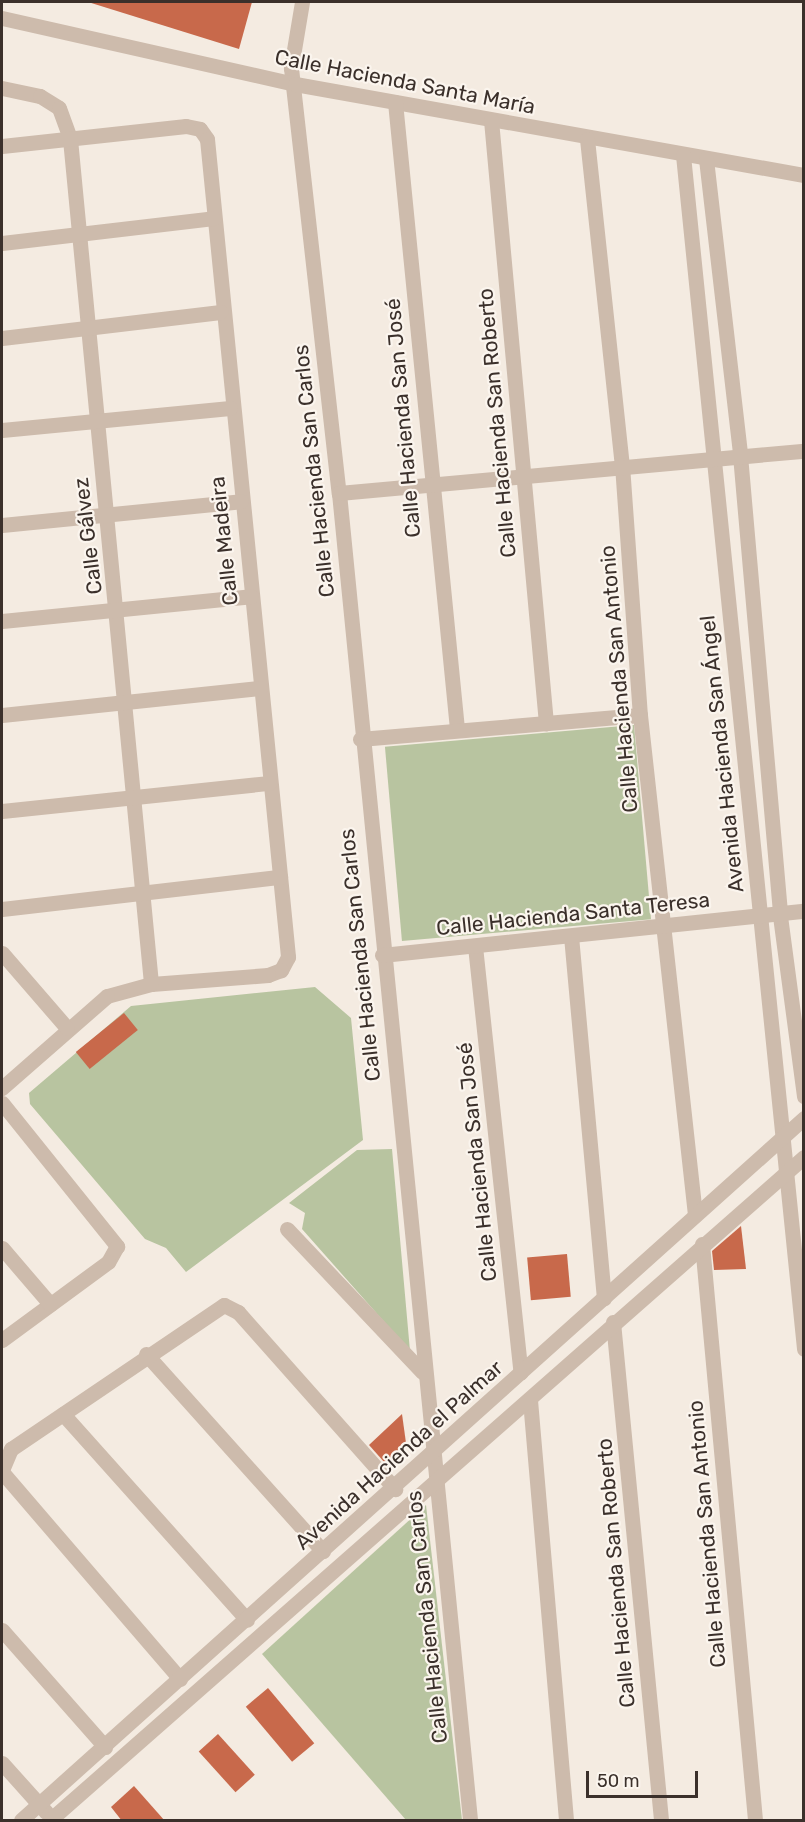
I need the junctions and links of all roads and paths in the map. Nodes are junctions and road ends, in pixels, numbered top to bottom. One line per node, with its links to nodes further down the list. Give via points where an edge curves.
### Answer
1 (302, 2): 3 (street, Calle Hacienda San Carlos, via 291,51)
2 (2, 18): 3 (street, Calle Hacienda Santa María)
3 (295, 84): 5 (street, Calle Hacienda Santa María); 28 (street, Calle Hacienda San Carlos)
4 (2, 87): 7 (street, Calle Gálvez, via 40,96 59,108)
5 (395, 102): 6 (street, Calle Hacienda Santa María); 27 (street, Calle Hacienda San José)
6 (491, 120): 8 (street, Calle Hacienda Santa María); 26 (street, Calle Hacienda San Roberto)
7 (70, 139): 9 (street); 13 (street, Calle Madeira, via 194,126 208,145); 14 (street, Calle Gálvez)
8 (587, 139): 10 (street, Calle Hacienda Santa María); 25 (street, Calle Hacienda San Antonio)
9 (2, 146)
10 (684, 155): 11 (street, Calle Hacienda Santa María); 24 (street, Avenida Hacienda San Ángel)
11 (706, 159): 12 (street, Calle Hacienda Santa María); 23 (street, Avenida Hacienda San Ángel)
12 (804, 175)
13 (214, 218): 14 (street); 16 (street, Calle Madeira)
14 (79, 235): 15 (street); 17 (street, Calle Gálvez)
15 (2, 243)
16 (220, 312): 17 (street); 19 (street, Calle Madeira)
17 (90, 327): 18 (street); 20 (street, Calle Gálvez)
18 (2, 338)
19 (230, 408): 20 (street); 29 (street, Calle Madeira)
20 (96, 420): 21 (street); 30 (street, Calle Gálvez)
21 (2, 430)
22 (804, 451): 23 (street)
23 (740, 455): 24 (street); 49 (street, Avenida Hacienda San Ángel)
24 (714, 456): 25 (street); 50 (street, Avenida Hacienda San Ángel)
25 (622, 465): 26 (street); 38 (street, Calle Hacienda San Antonio)
26 (522, 477): 27 (street); 39 (street, Calle Hacienda San Roberto)
27 (430, 487): 28 (street); 40 (street, Calle Hacienda San José)
28 (339, 493): 41 (street, Calle Hacienda San Carlos)
29 (241, 501): 30 (street); 32 (street, Calle Madeira)
30 (105, 513): 31 (street); 33 (street, Calle Gálvez)
31 (2, 525)
32 (251, 596): 33 (street); 35 (street, Calle Madeira)
33 (118, 609): 34 (street); 36 (street, Calle Gálvez)
34 (2, 621)
35 (260, 688): 36 (street); 42 (street, Calle Madeira)
36 (125, 703): 37 (street); 43 (street, Calle Gálvez)
37 (2, 715)
38 (640, 715): 39 (street); 51 (street, Calle Hacienda San Antonio)
39 (546, 723): 40 (street)
40 (456, 729): 41 (street)
41 (360, 739): 55 (street, Calle Hacienda San Carlos)
42 (270, 783): 43 (street); 45 (street, Calle Madeira)
43 (134, 799): 44 (street); 46 (street, Calle Gálvez)
44 (2, 811)
45 (280, 877): 46 (street); 56 (street, Calle Madeira, via 288,957 281,970 268,975)
46 (143, 892): 47 (street); 56 (street, Calle Gálvez)
47 (2, 909)
48 (804, 911): 49 (street, Calle Hacienda Santa Teresa)
49 (780, 916): 50 (street, Calle Hacienda Santa Teresa); 59 (street, Avenida Hacienda San Ángel)
50 (759, 917): 51 (street, Calle Hacienda Santa Teresa); 62 (street, Avenida Hacienda San Ángel)
51 (666, 924): 52 (street, Calle Hacienda Santa Teresa); 65 (street, Calle Hacienda San Antonio)
52 (571, 936): 53 (street, Calle Hacienda Santa Teresa); 69 (street)
53 (475, 946): 55 (street, Calle Hacienda Santa Teresa); 76 (street, Calle Hacienda San José)
54 (2, 953): 57 (street)
55 (382, 955): 75 (street, Calle Hacienda San Carlos)
56 (151, 984): 57 (street, via 117,992)
57 (67, 1028): 58 (street)
58 (2, 1088)
59 (804, 1096)
60 (2, 1103): 70 (street, via 114,1239 116,1251 108,1262)
61 (804, 1118): 62 (street, Avenida Hacienda el Palmar)
62 (782, 1139): 64 (street, Avenida Hacienda San Ángel); 65 (street, Avenida Hacienda el Palmar)
63 (804, 1157): 64 (street, Avenida Hacienda el Palmar)
64 (785, 1173): 67 (street, Avenida Hacienda el Palmar); 73 (street, Avenida Hacienda San Ángel)
65 (695, 1215): 69 (street, Avenida Hacienda el Palmar)
66 (287, 1229): 75 (street)
67 (702, 1244): 71 (street, Avenida Hacienda el Palmar); 95 (street, Calle Hacienda San Antonio)
68 (2, 1248): 70 (street)
69 (604, 1299): 76 (street, Avenida Hacienda el Palmar)
70 (50, 1304): 72 (street)
71 (614, 1322): 77 (street, Avenida Hacienda el Palmar); 94 (street, Calle Hacienda San Roberto)
72 (2, 1340)
73 (804, 1349)
74 (146, 1354): 78 (street); 82 (street, via 210,1309 224,1305 238,1312); 83 (street)
75 (422, 1372): 79 (street, Calle Hacienda San Carlos)
76 (521, 1373): 79 (street, Avenida Hacienda el Palmar)
77 (530, 1400): 81 (street, Avenida Hacienda el Palmar); 93 (street)
78 (63, 1414): 80 (street, via 11,1449); 84 (street)
79 (431, 1456): 81 (street, Calle Hacienda San Carlos); 82 (street, Avenida Hacienda el Palmar)
80 (3, 1475): 86 (street)
81 (434, 1485): 90 (street, Avenida Hacienda el Palmar); 92 (street, Calle Hacienda San Carlos)
82 (395, 1489): 83 (street, Avenida Hacienda el Palmar)
83 (323, 1551): 84 (street, Avenida Hacienda el Palmar)
84 (247, 1620): 86 (street, Avenida Hacienda el Palmar)
85 (2, 1630): 87 (street)
86 (180, 1679): 87 (street, Avenida Hacienda el Palmar)
87 (105, 1747): 89 (street, Avenida Hacienda el Palmar)
88 (2, 1763): 89 (street)
89 (39, 1804): 90 (street); 91 (street, Avenida Hacienda el Palmar)
90 (52, 1820)
91 (21, 1821)
92 (470, 1821)
93 (566, 1821)
94 (661, 1821)
95 (754, 1821)

